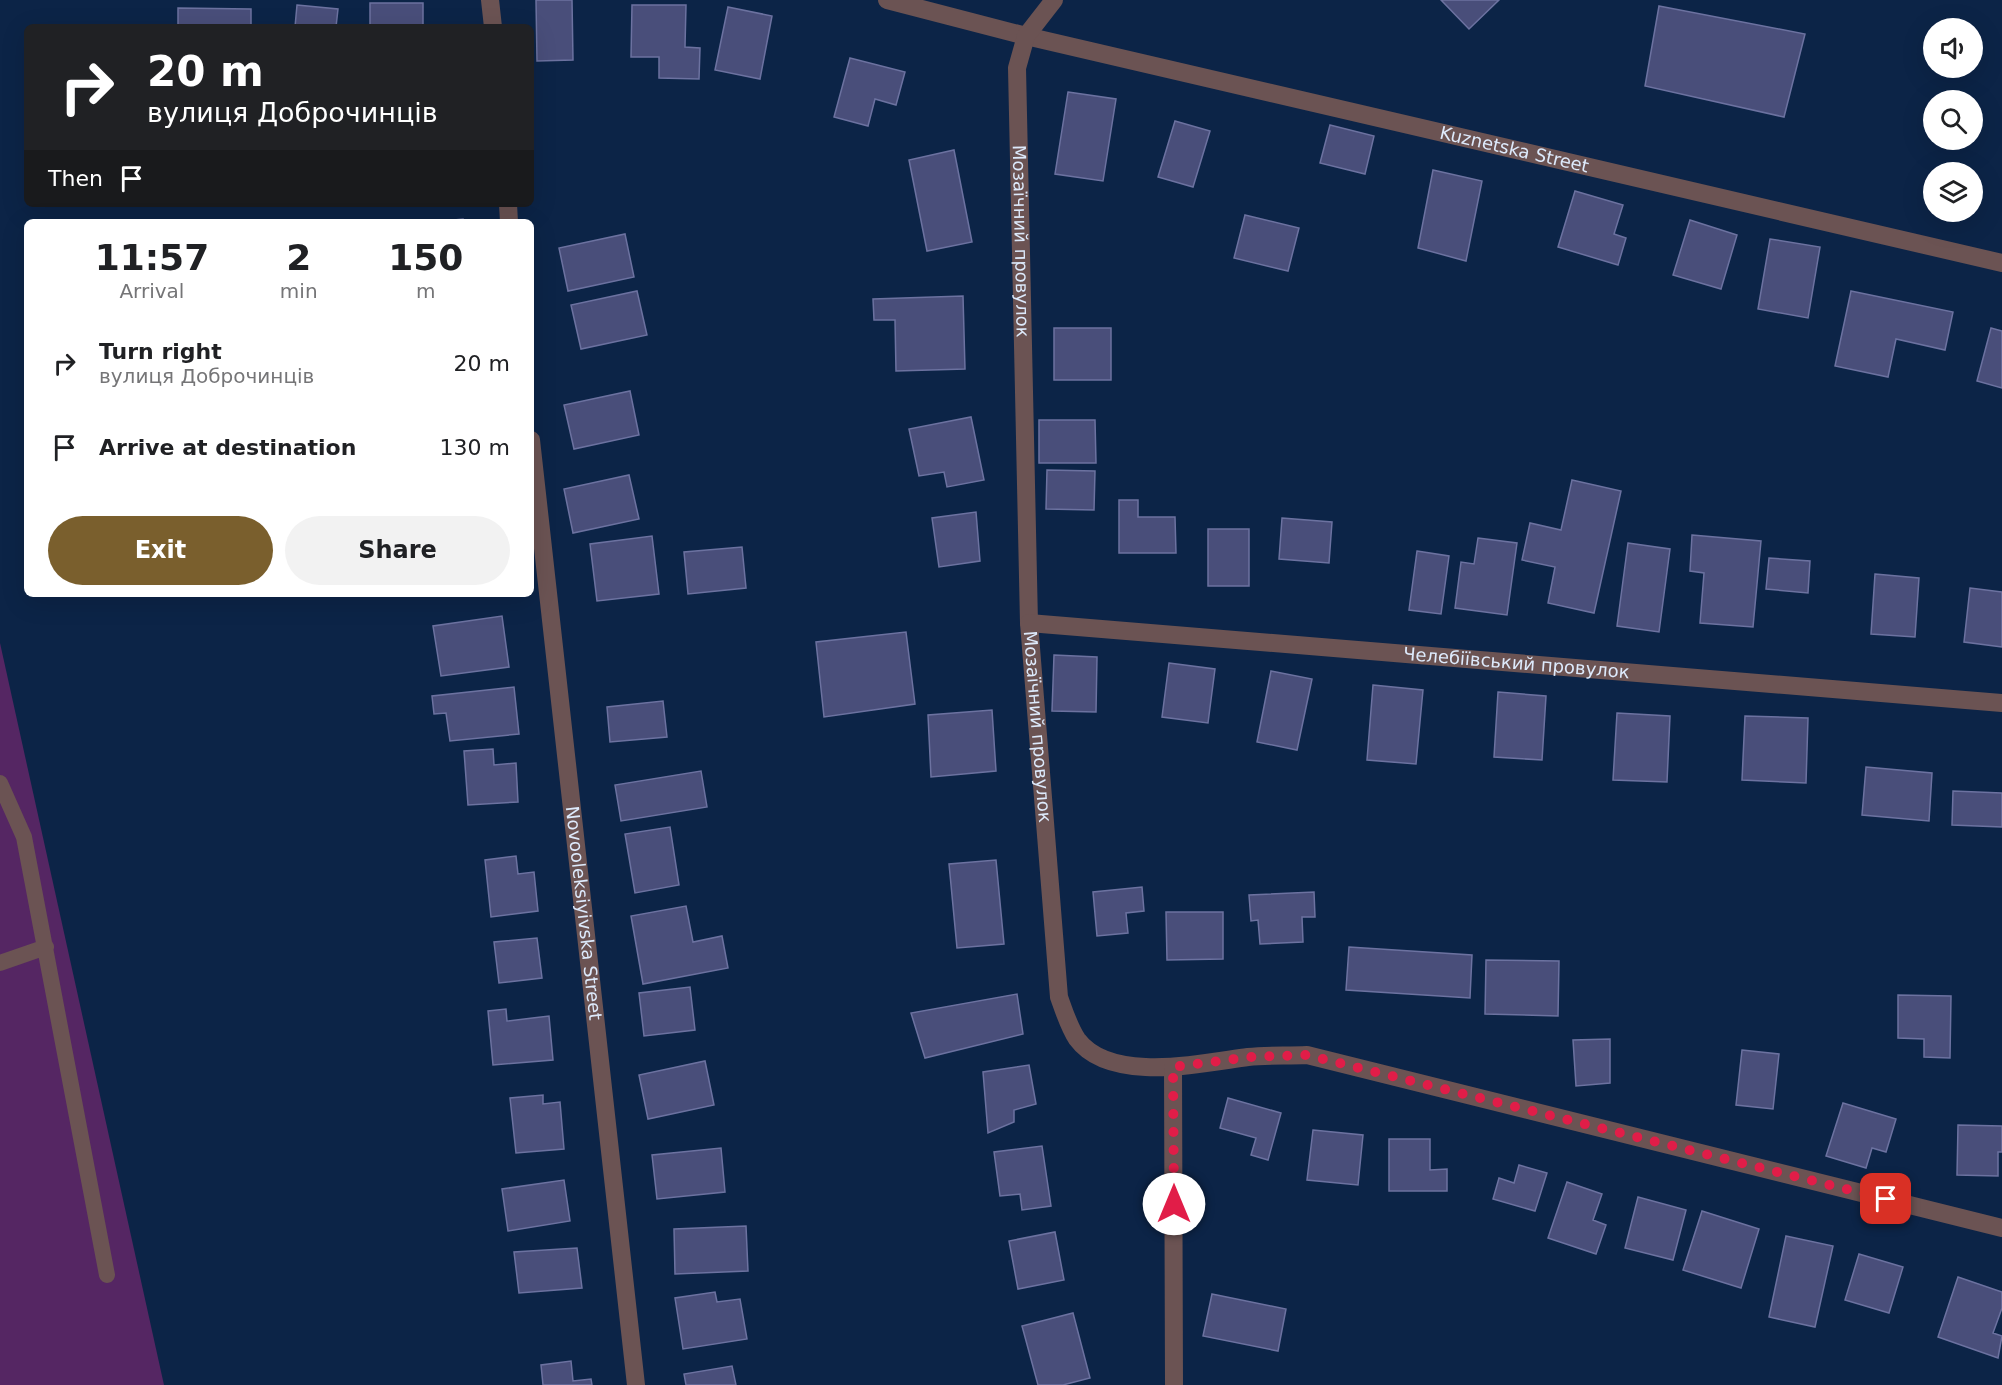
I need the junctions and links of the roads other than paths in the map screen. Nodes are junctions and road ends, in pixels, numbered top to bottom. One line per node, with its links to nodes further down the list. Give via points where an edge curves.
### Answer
1 (490, 0): 4 (street)
2 (887, 0): 5 (street, Kuznetska Street)
3 (1054, 0): 5 (street, Мозаїчний провулок)
4 (493, 24)
5 (1026, 36): 6 (street, Kuznetska Street); 8 (street, Мозаїчний провулок, via 1017,68)
6 (2002, 263)
7 (534, 467): 16 (street, Novooleksiyivska Street)
8 (1029, 623): 9 (street, Челебіївський провулок); 13 (street, Мозаїчний провулок, via 1059,997 1078,1041 1103,1059)
9 (2002, 703)
10 (0, 783): 11 (lane, via 24,837)
11 (46, 947): 12 (lane); 15 (lane)
12 (0, 963)
13 (1173, 1067): 14 (street, Мозаїчний провулок, via 1250,1057 1307,1055); 17 (street)
14 (2002, 1228)
15 (107, 1275)
16 (636, 1385)
17 (1174, 1385)

